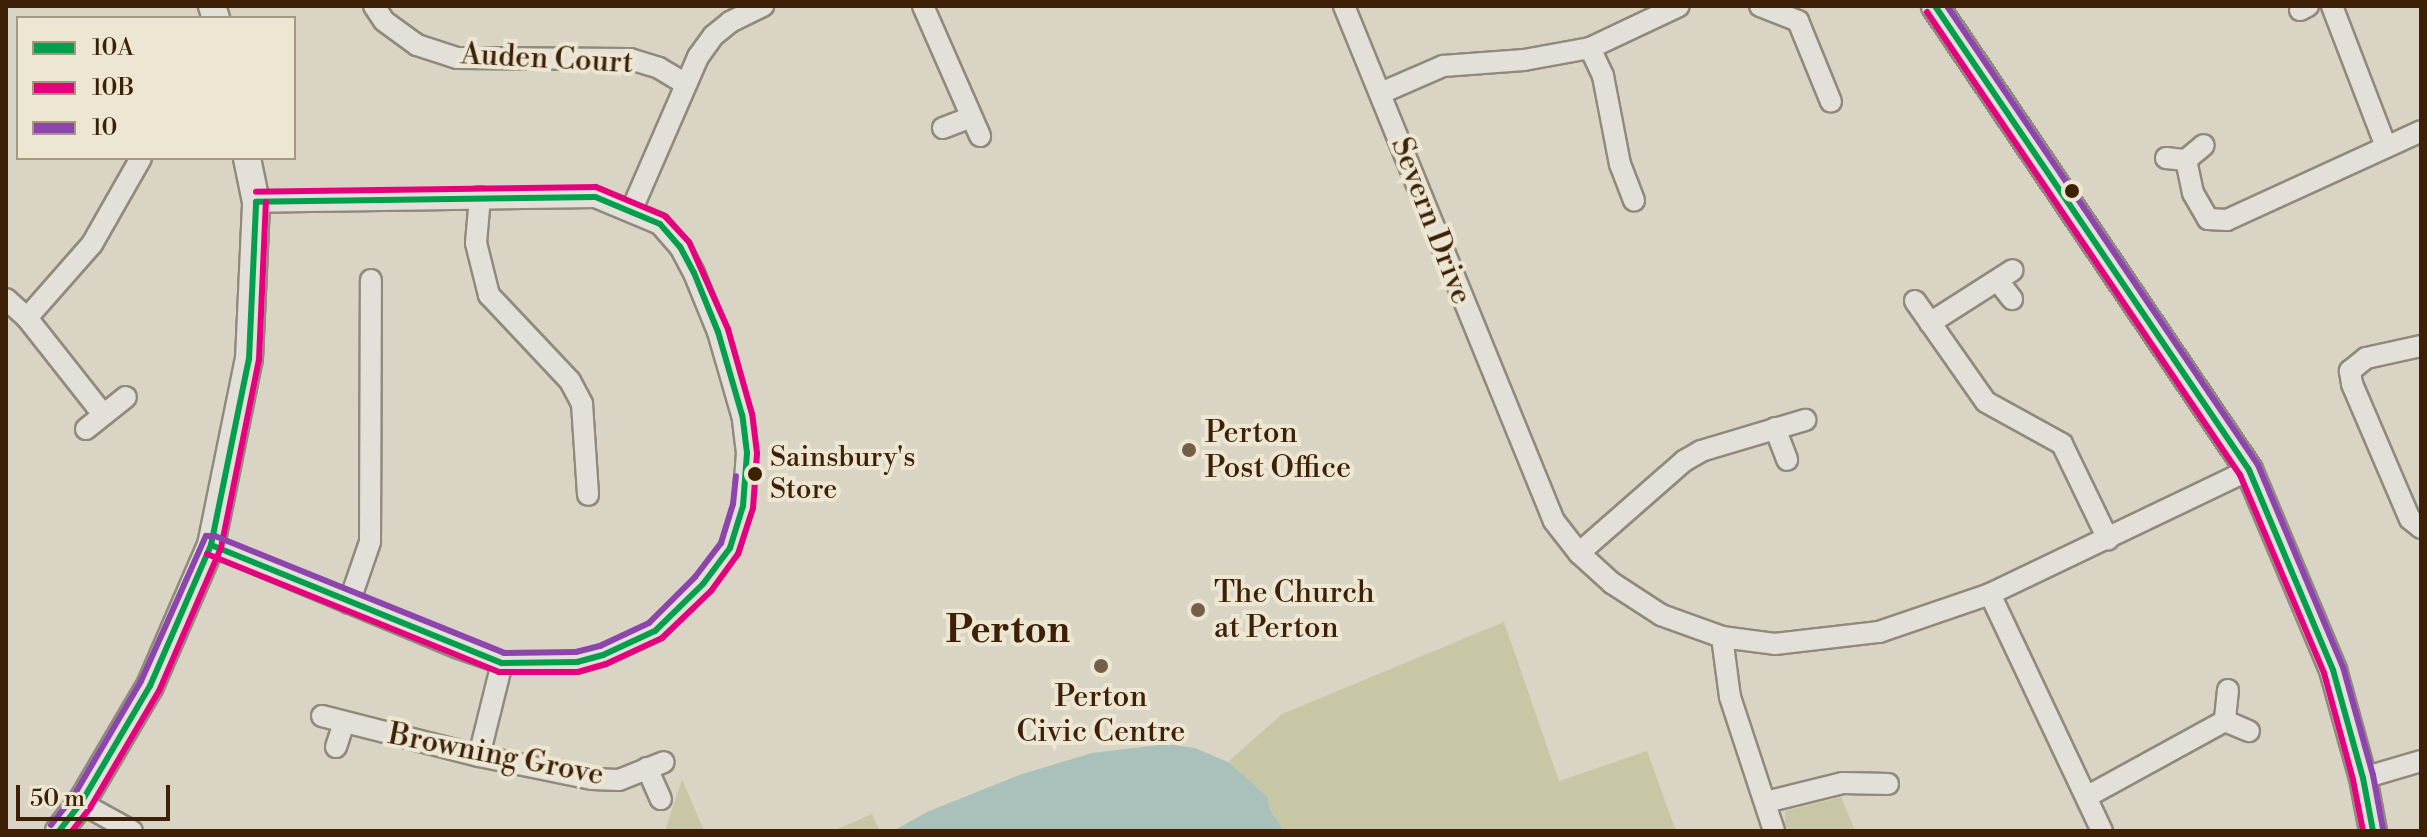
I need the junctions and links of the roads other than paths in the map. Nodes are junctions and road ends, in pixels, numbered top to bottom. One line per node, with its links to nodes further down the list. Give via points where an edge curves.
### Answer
1 (374, 6): 10 (street, Auden Court, via 384,21 417,45 457,58 630,59)
2 (763, 6): 10 (street, via 713,36)
3 (923, 6): 13 (street, via 975,126)
4 (1344, 6): 11 (street, Severn Drive)
5 (1679, 6): 9 (street)
6 (1760, 6): 12 (street, via 1798,21)
7 (1935, 6): 36 (street)
8 (2332, 6): 16 (street)
9 (1590, 48): 11 (street, via 1443,66); 20 (street, via 1603,76 1620,164)
10 (684, 83): 22 (street)
11 (1381, 93): 41 (street, Severn Drive, via 1554,521)
12 (1831, 102)
13 (943, 128)
14 (2421, 131): 16 (street)
15 (2204, 145): 16 (street, via 2176,159 2208,219 2227,220)
16 (2386, 147)
17 (140, 160): 27 (street, via 92,244)
18 (247, 160): 21 (street)
19 (480, 197): 21 (street); 22 (street, via 595,197); 37 (street, via 476,243 489,295 570,381 582,404)
20 (1634, 200)
21 (256, 202): 40 (street, via 249,359)
22 (632, 209): 45 (street, via 660,224 680,247 718,332 744,428 743,506 730,548 703,584 655,631 577,662)
23 (371, 280): 43 (street, via 370,542)
24 (6, 299): 27 (street)
25 (2012, 299): 28 (street, via 2005,275)
26 (1915, 301): 28 (street)
27 (27, 318): 31 (street)
28 (1930, 323): 39 (street, via 1986,402 2062,444)
29 (2421, 346): 38 (street, via 2366,358 2350,371 2410,519)
30 (126, 397): 31 (street)
31 (102, 413): 34 (street)
32 (1805, 420): 33 (street)
33 (1775, 428): 35 (street); 41 (street, via 1684,461)
34 (86, 429)
35 (1787, 460)
36 (2249, 470): 39 (street, Severn Drive); 54 (street, via 2333,670)
37 (588, 495)
38 (2421, 528)
39 (2108, 539): 42 (street, Severn Drive)
40 (211, 545): 43 (street); 59 (street, via 150,686)
41 (1579, 553): 44 (street, Severn Drive, via 1633,600)
42 (1990, 594): 44 (street, Severn Drive, via 1855,638 1775,644); 56 (street)
43 (349, 603): 45 (street)
44 (1722, 637): 58 (street, via 1730,697)
45 (502, 663): 52 (street)
46 (2228, 690): 48 (street)
47 (322, 716): 49 (street, Browning Grove)
48 (2225, 721): 50 (street); 56 (street)
49 (344, 723): 51 (street); 52 (street, Browning Grove)
50 (2249, 731)
51 (336, 747)
52 (479, 756): 57 (street, Browning Grove, via 592,779 619,780 655,765)
53 (2421, 761): 54 (street)
54 (2363, 778): 64 (street)
55 (1888, 784): 58 (street, via 1843,783)
56 (2088, 796): 63 (street)
57 (661, 799)
58 (1766, 802): 62 (street)
59 (81, 803): 60 (street); 61 (street)
60 (59, 831)
61 (132, 831)
62 (1774, 831)
63 (2102, 831)
64 (2373, 831)

